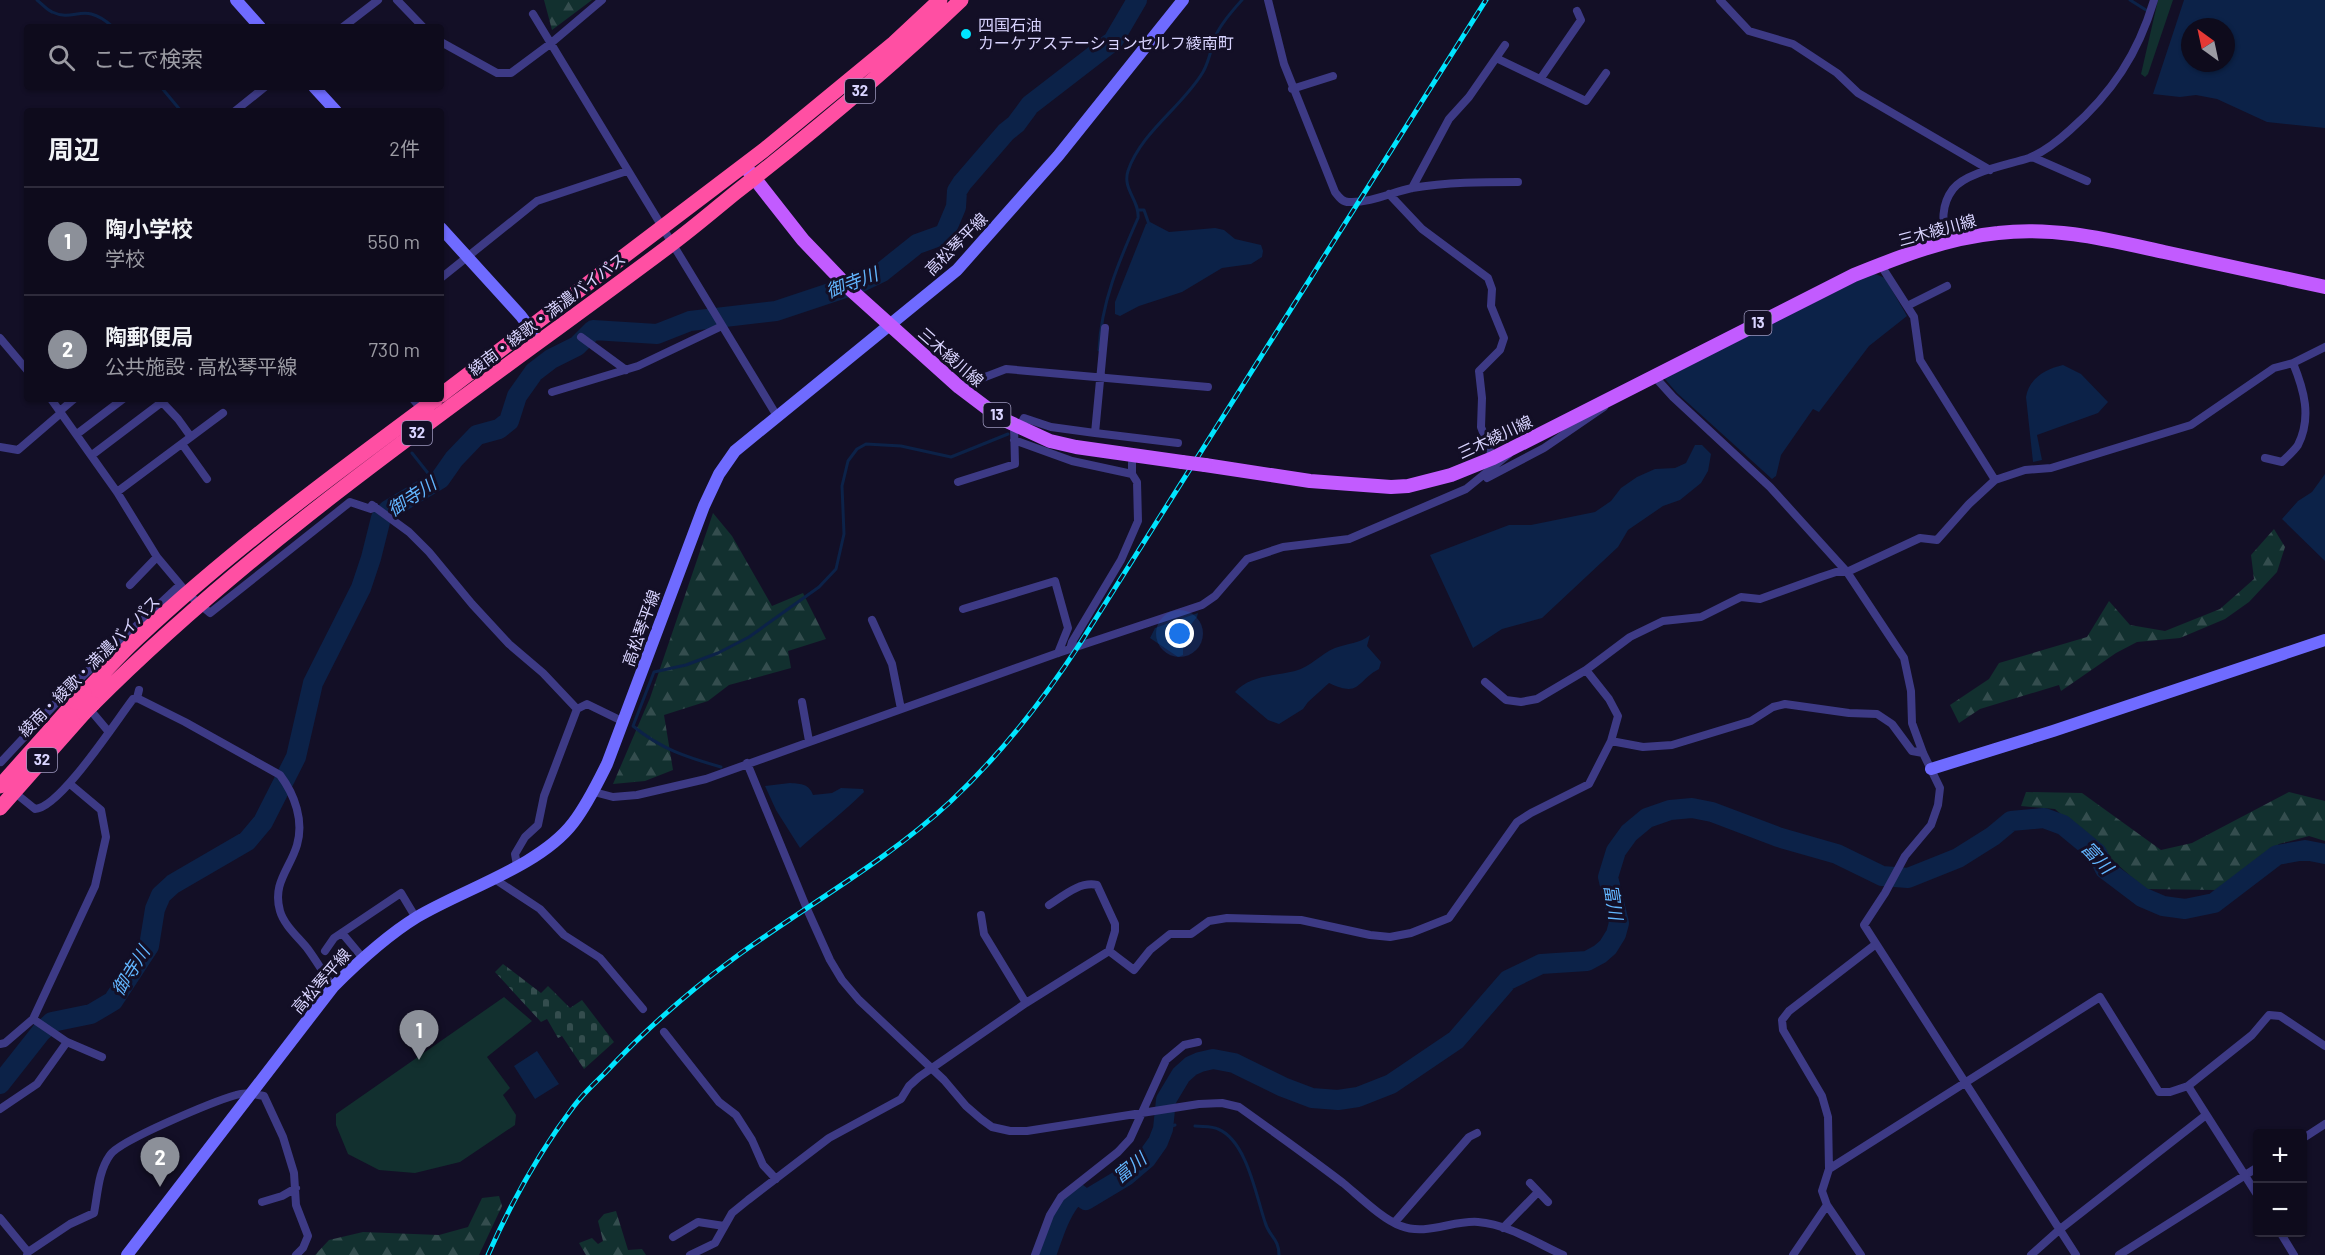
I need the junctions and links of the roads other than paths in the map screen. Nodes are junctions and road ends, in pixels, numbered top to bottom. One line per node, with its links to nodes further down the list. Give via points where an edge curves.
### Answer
1 (236, 0): 13 (main road)
2 (398, 0): 15 (street)
3 (602, 0): 17 (street)
4 (940, 0): 29 (highway, 綾南・綾歌・満濃バイパス / 32, via 872,62)
5 (961, 0): 32 (highway, 綾南・綾歌・満濃バイパス / 32, via 905,53)
6 (1183, 0): 48 (main road, 高松琴平線, via 1058,156 957,270)
7 (1268, 0): 23 (street)
8 (1720, 0): 30 (street, via 1749,31 1792,44 1837,73 1858,93)
9 (2154, 0): 28 (street, via 2141,37 2114,85 2056,142)
10 (372, 2): 14 (street)
11 (1577, 11): 22 (street, via 1581,20)
12 (533, 14): 17 (street)
13 (257, 24)
14 (346, 24)
15 (420, 24)
16 (444, 44): 17 (street, via 497,73 511,73)
17 (550, 44): 31 (street)
18 (1505, 45): 19 (street)
19 (1496, 58): 22 (street); 35 (street, via 1449,119)
20 (1606, 73): 22 (street, via 1586,100)
21 (1333, 76): 23 (street)
22 (1541, 78)
23 (1292, 89): 36 (street, via 1339,197 1347,202)
24 (261, 90): 26 (street)
25 (317, 90): 27 (main road)
26 (239, 108)
27 (333, 108)
28 (2032, 157): 30 (street); 34 (street)
29 (744, 165): 32 (main road, 三木綾川線 / 13); 37 (highway, 綾南・綾歌・満濃バイパス / 32)
30 (1990, 170): 39 (street, via 1967,178 1954,188 1943,208)
31 (627, 171): 37 (street); 41 (street, via 537,201)
32 (755, 178): 40 (highway, 綾南・綾歌・満濃バイパス / 32); 48 (main road, 三木綾川線 / 13, via 803,240)
33 (1518, 182): 35 (street, via 1459,182)
34 (2087, 182)
35 (1412, 188): 36 (street)
36 (1389, 194): 85 (street, via 1422,229 1491,284 1491,306 1504,338 1500,350 1479,371 1480,426)
37 (662, 229): 40 (street); 49 (highway, 綾南・綾歌・満濃バイパス / 32)
38 (444, 231): 41 (main road)
39 (1946, 242): 42 (main road, 三木綾川線 / 13); 45 (main road, 三木綾川線 / 13, via 1999,232 2080,234)
40 (672, 244): 47 (street); 53 (highway, 綾南・綾歌・満濃バイパス / 32)
41 (467, 256): 43 (street); 49 (main road)
42 (1880, 264): 46 (street); 60 (main road, 三木綾川線 / 13)
43 (444, 275)
44 (1947, 286): 46 (street)
45 (2325, 287)
46 (1907, 306): 91 (street, via 1916,324 1920,360)
47 (721, 325): 59 (street); 75 (street)
48 (889, 325): 62 (main road, 三木綾川線 / 13); 75 (main road, 高松琴平線)
49 (530, 328): 53 (main road); 66 (highway, 綾南・綾歌・満濃バイパス / 32)
50 (1105, 328): 61 (street)
51 (0, 338): 56 (street)
52 (584, 339): 59 (street)
53 (540, 341): 93 (highway, 綾南・綾歌・満濃バイパス / 32)
54 (2325, 347): 57 (street)
55 (24, 356): 56 (street)
56 (19, 360): 58 (street)
57 (2293, 363): 86 (street, via 2305,392 2302,433 2297,446 2282,462); 91 (street, via 2274,368 2191,425 2051,468 2025,470)
58 (24, 366)
59 (626, 370): 65 (street)
60 (1654, 376): 64 (main road, 三木綾川線 / 13); 98 (street, via 1770,487)
61 (1101, 378): 62 (street, via 1006,369); 63 (street); 77 (street)
62 (959, 387): 76 (main road, 三木綾川線 / 13)
63 (1208, 387)
64 (1628, 389): 82 (main road, 三木綾川線 / 13); 94 (street, via 1544,448)
65 (552, 392)
66 (444, 393)
67 (53, 402): 73 (street)
68 (71, 402): 73 (street)
69 (119, 402): 78 (street)
70 (163, 402): 84 (street)
71 (165, 402): 79 (street)
72 (417, 404): 100 (highway, 綾南・綾歌・満濃バイパス / 32)
73 (61, 412): 78 (street); 83 (street, via 18,450)
74 (223, 414): 79 (street)
75 (777, 416): 112 (main road, 高松琴平線, via 735,451 719,474)
76 (1016, 431): 77 (street, via 1024,418 1051,427); 88 (main road, 三木綾川線 / 13, bridge, via 1076,447 1374,488 1408,486); 89 (street, via 1072,461); 92 (street, via 1015,464)
77 (1095, 433): 80 (street, via 1133,442)
78 (77, 434): 84 (street)
79 (191, 437): 81 (street)
80 (1178, 443)
81 (182, 444): 90 (street); 95 (street)
82 (1521, 444): 85 (main road, 三木綾川線 / 13); 94 (street)
83 (0, 447)
84 (92, 455): 95 (street)
85 (1493, 458): 88 (main road, 三木綾川線 / 13)
86 (2265, 458)
87 (1132, 463): 89 (street)
88 (1464, 470): 94 (street)
89 (1132, 474): 104 (street, via 1137,482 1138,521 1121,561)
90 (207, 479)
91 (1995, 480): 98 (street, via 1937,540 1920,538)
92 (958, 482)
93 (343, 487): 96 (street, via 350,496); 100 (highway, 綾南・綾歌・満濃バイパス / 32)
94 (1466, 489): 104 (street, via 1350,539 1261,553 1247,559 1215,596 1202,604)
95 (117, 492): 97 (street)
96 (381, 512): 100 (street, via 350,502 210,613); 110 (street, via 429,552 502,636)
97 (157, 557): 99 (street); 100 (street)
98 (1847, 572): 106 (street, via 1836,572 1761,599 1741,597 1701,617 1663,621 1630,637); 116 (street, via 1904,658 1912,723)
99 (130, 585)
100 (189, 594): 108 (street); 108 (highway, 綾南・綾歌・満濃バイパス / 32, via 150,647)
101 (963, 609): 105 (street, via 1055,581 1068,628)
102 (872, 620): 111 (street, via 892,664)
103 (2325, 640): 118 (main road)
104 (1070, 649): 105 (street)
105 (1058, 652): 111 (street)
106 (1586, 670): 107 (street, via 1537,699 1521,702 1506,700); 115 (street, via 1618,716)
107 (1485, 682)
108 (81, 700): 113 (street); 119 (highway, 綾南・綾歌・満濃バイパス / 32); 119 (street)
109 (802, 702): 114 (street)
110 (577, 709): 112 (street, via 587,704); 123 (street, via 544,796 538,825 515,854)
111 (901, 709): 114 (street)
112 (624, 722): 121 (main road, 高松琴平線)
113 (108, 731): 120 (street); 133 (street, via 138,694 280,775 294,799 300,824 297,846 279,882 280,910)
114 (809, 741): 117 (street)
115 (1611, 741): 116 (street, via 1643,747 1672,745 1751,721 1785,704 1877,714 1892,724 1912,751); 131 (street, via 1589,784 1517,822 1449,918 1390,937 1301,920 1227,918 1209,921 1191,934 1170,934 1134,970)
116 (1923, 753): 118 (street)
117 (747, 763): 121 (street, via 637,795 614,797); 143 (street, via 842,980)
118 (1931, 769): 129 (street, via 1940,788 1938,805 1931,825 1905,856 1864,925)
119 (8, 776): 120 (street, via 34,809); 122 (highway, 綾南・綾歌・満濃バイパス / 32)
120 (70, 784): 136 (street, via 101,810 106,837 94,886)
121 (594, 792): 123 (main road, 高松琴平線, via 559,838)
122 (0, 808)
123 (517, 866): 124 (main road, 高松琴平線)
124 (493, 878): 127 (main road, 高松琴平線); 135 (street, via 540,909 564,936 600,958)
125 (1049, 905): 131 (street, via 1082,886 1097,885 1115,924)
126 (981, 915): 134 (street, via 984,934)
127 (416, 918): 128 (street, via 401,893); 132 (main road, 高松琴平線)
128 (342, 933): 130 (street); 132 (street)
129 (1876, 944): 144 (street); 153 (street, via 1782,1020 1783,1030 1822,1096 1828,1117)
130 (325, 951)
131 (1109, 951): 134 (street)
132 (362, 957): 133 (main road, 高松琴平線)
133 (333, 987): 146 (main road, 高松琴平線)
134 (1026, 1003): 143 (street)
135 (643, 1009)
136 (33, 1019): 138 (street); 140 (street)
137 (664, 1032): 156 (street, via 719,1102 736,1115 763,1165)
138 (67, 1042): 142 (street); 147 (street, via 37,1084)
139 (1198, 1042): 148 (street, via 1184,1045 1166,1060)
140 (0, 1044)
141 (2325, 1046): 145 (street, via 2280,1016 2269,1015 2252,1035)
142 (102, 1057)
143 (931, 1069): 148 (street, via 981,1119 1010,1131); 156 (street, via 909,1086 901,1099 829,1138)
144 (1966, 1083): 145 (street, via 2100,997 2159,1092); 153 (street); 168 (street)
145 (2188, 1086): 149 (street)
146 (252, 1093): 158 (street, via 264,1096 283,1137); 171 (street, via 238,1094 178,1117 111,1153 97,1185 94,1213 70,1224); 172 (main road, 高松琴平線)
147 (0, 1109)
148 (1144, 1113): 165 (street, via 1211,1103 1239,1107); 175 (street, via 1118,1152 1061,1197)
149 (2206, 1115): 155 (street); 168 (street)
150 (2325, 1124): 152 (street)
151 (1477, 1133): 165 (street, via 1469,1137)
152 (2307, 1135)
153 (1829, 1169): 163 (street, via 1822,1191)
154 (2253, 1170): 155 (street)
155 (2244, 1175): 159 (street); 181 (street)
156 (776, 1179): 166 (street, via 732,1213)
157 (1530, 1183): 160 (street)
158 (296, 1188): 161 (street); 173 (street, via 296,1205 308,1236)
159 (2253, 1188)
160 (1538, 1192): 162 (street); 167 (street)
161 (262, 1202)
162 (1548, 1202)
163 (1827, 1205): 177 (street); 178 (street)
164 (0, 1218): 171 (street)
165 (1395, 1222): 167 (street, via 1402,1227 1426,1229 1479,1222)
166 (724, 1226): 169 (street, via 698,1222); 174 (street, via 715,1243)
167 (1503, 1228): 176 (street)
168 (2060, 1230): 179 (street); 180 (street)
169 (673, 1237)
170 (2283, 1237): 182 (street)
171 (28, 1254)
172 (127, 1255)
173 (296, 1255)
174 (690, 1255)
175 (1035, 1255)
176 (1563, 1255)
177 (1793, 1255)
178 (1861, 1255)
179 (2031, 1255)
180 (2076, 1255)
181 (2119, 1255)
182 (2295, 1255)

